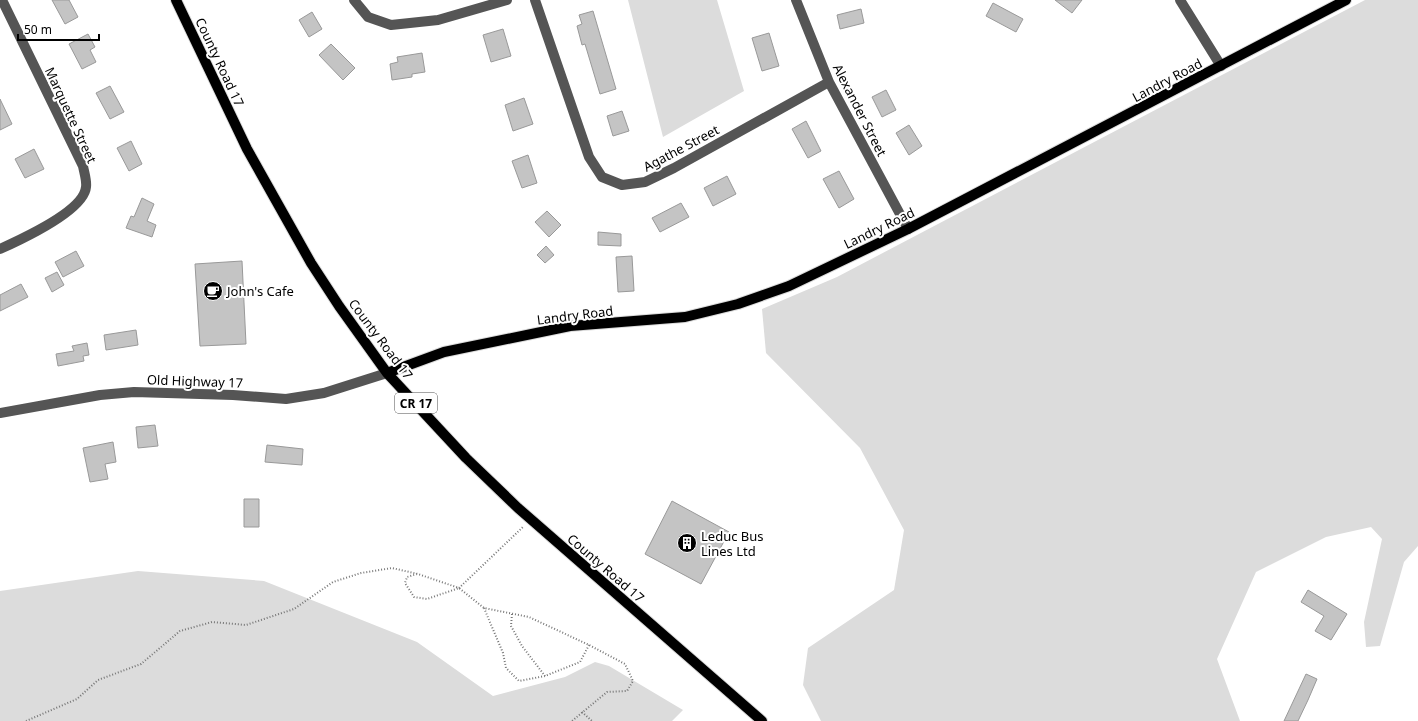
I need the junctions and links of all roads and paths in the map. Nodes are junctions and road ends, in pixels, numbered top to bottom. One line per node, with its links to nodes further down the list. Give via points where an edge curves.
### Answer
1 (2, 0): 12 (street, Marquette Street, via 83,166 86,188 77,204 34,234)
2 (176, 0): 13 (main road, County Road 17 / CR 17, via 247,149 311,263)
3 (354, 0): 4 (street, via 368,16 391,25 438,20)
4 (508, 0)
5 (535, 0): 10 (street, Agathe Street, via 589,157 602,177 622,185 645,182 674,168)
6 (796, 0): 10 (street, Alexander Street)
7 (1180, 0): 9 (street)
8 (1346, 0): 9 (main road, Landry Road)
9 (1221, 66): 11 (main road, Landry Road)
10 (829, 82): 11 (street, Alexander Street)
11 (908, 229): 13 (main road, Landry Road, via 790,286 738,304 685,318 570,326 444,352)
12 (0, 249)
13 (387, 373): 14 (street, Old Highway 17, via 324,393 286,399 134,392 100,395); 15 (main road, County Road 17 / CR 17, via 466,458)
14 (0, 413)
15 (531, 519): 17 (path); 26 (main road, County Road 17 / CR 17)
16 (418, 574): 17 (path); 17 (path, via 407,577 405,583 414,597 427,599); 23 (path, via 392,568 361,573 333,582 294,609 246,625 212,622 180,631 141,664 98,680 77,698)
17 (459, 588): 18 (path)
18 (484, 608): 19 (path); 21 (path, via 506,668 519,681)
19 (512, 614): 20 (path, via 529,617); 21 (path, via 511,626 514,633)
20 (589, 645): 21 (path, via 580,662); 22 (path, via 625,664 633,681 627,691 608,692)
21 (545, 676)
22 (582, 712): 24 (path); 25 (path)
23 (26, 721)
24 (572, 721)
25 (592, 721)
26 (762, 721)

